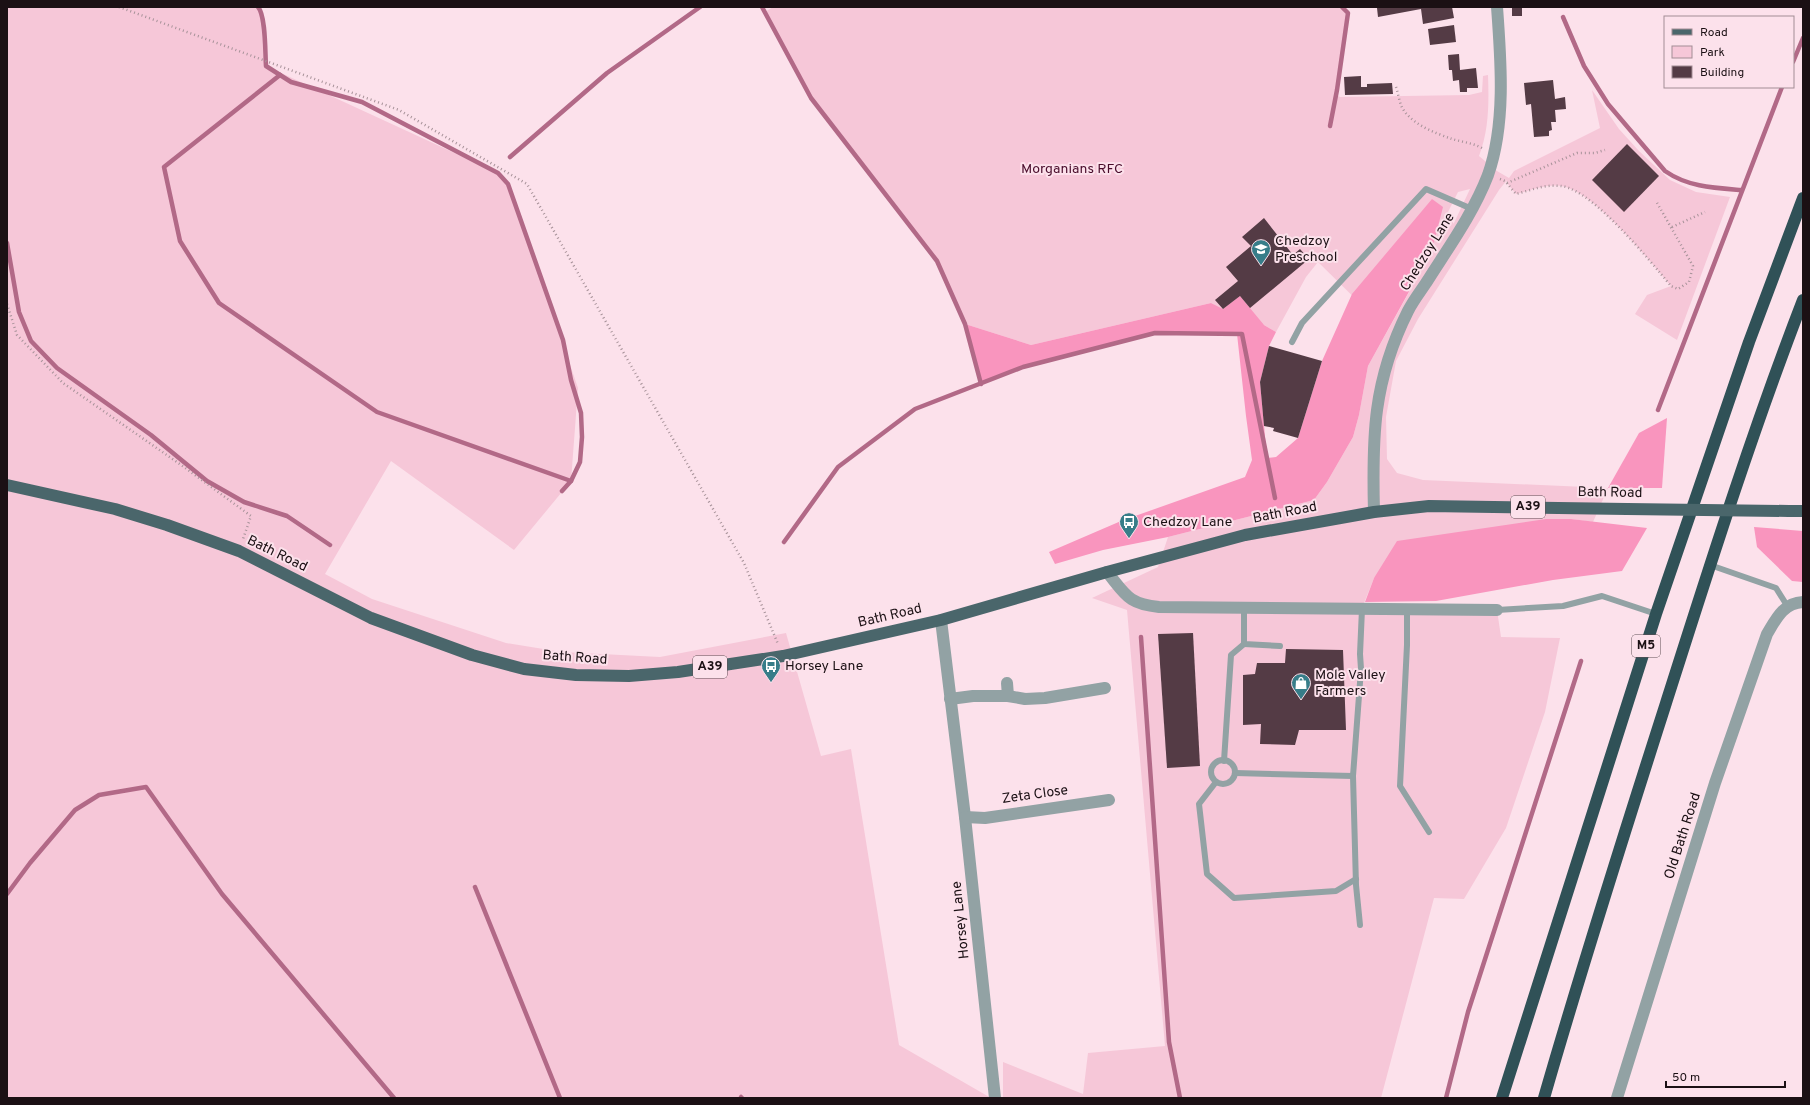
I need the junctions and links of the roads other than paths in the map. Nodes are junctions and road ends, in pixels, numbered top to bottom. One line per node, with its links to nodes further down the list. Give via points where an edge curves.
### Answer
1 (1497, 7): 3 (street, Chedzoy Lane, via 1501,116 1488,174)
2 (1803, 198): 17 (highway, M5, via 1749,342)
3 (1472, 209): 5 (lane, via 1426,189 1302,323); 8 (street, Chedzoy Lane, via 1408,310 1390,353 1380,388 1375,420)
4 (1803, 300): 9 (highway, M5)
5 (1292, 342)
6 (7, 485): 18 (main road, Bath Road / A39, via 115,509 167,525 239,551 371,618 472,655 524,669 576,675 629,676 678,672 783,656)
7 (1803, 511): 8 (main road, Bath Road / A39, bridge, via 1444,506)
8 (1374, 512): 10 (main road, Bath Road / A39, via 1245,536)
9 (1710, 565): 12 (lane, via 1776,588); 36 (highway, M5, via 1584,962)
10 (1107, 572): 13 (street, via 1127,596 1141,605); 18 (main road, Bath Road / A39)
11 (1803, 602): 12 (street, Old Bath Road, via 1795,602)
12 (1788, 607): 37 (street, Old Bath Road, via 1779,613 1767,634 1718,776)
13 (1244, 608): 14 (street); 19 (lane)
14 (1362, 609): 15 (street); 27 (lane, via 1361,669)
15 (1407, 610): 16 (street); 31 (lane, via 1400,786)
16 (1497, 610): 17 (lane, via 1563,606 1602,596)
17 (1656, 614): 35 (highway, M5)
18 (941, 620): 24 (street, Horsey Lane)
19 (1244, 644): 20 (lane); 25 (lane, via 1231,655)
20 (1280, 646)
21 (1007, 683): 23 (street)
22 (1105, 688): 23 (street, via 1045,698 1025,699)
23 (1008, 696): 24 (street)
24 (950, 699): 30 (street, Horsey Lane)
25 (1224, 761): 26 (lane, via 1234,767); 28 (lane, via 1218,762 1212,771)
26 (1235, 773): 27 (lane); 28 (lane, via 1234,779 1229,783)
27 (1353, 776): 32 (lane)
28 (1216, 782): 32 (lane, via 1199,804 1207,874 1234,898 1336,891)
29 (1109, 800): 30 (street, Zeta Close, via 985,818)
30 (965, 817): 34 (street, Horsey Lane)
31 (1429, 832)
32 (1356, 879): 33 (lane)
33 (1360, 924)
34 (994, 1098)
35 (1502, 1098)
36 (1544, 1098)
37 (1617, 1098)

